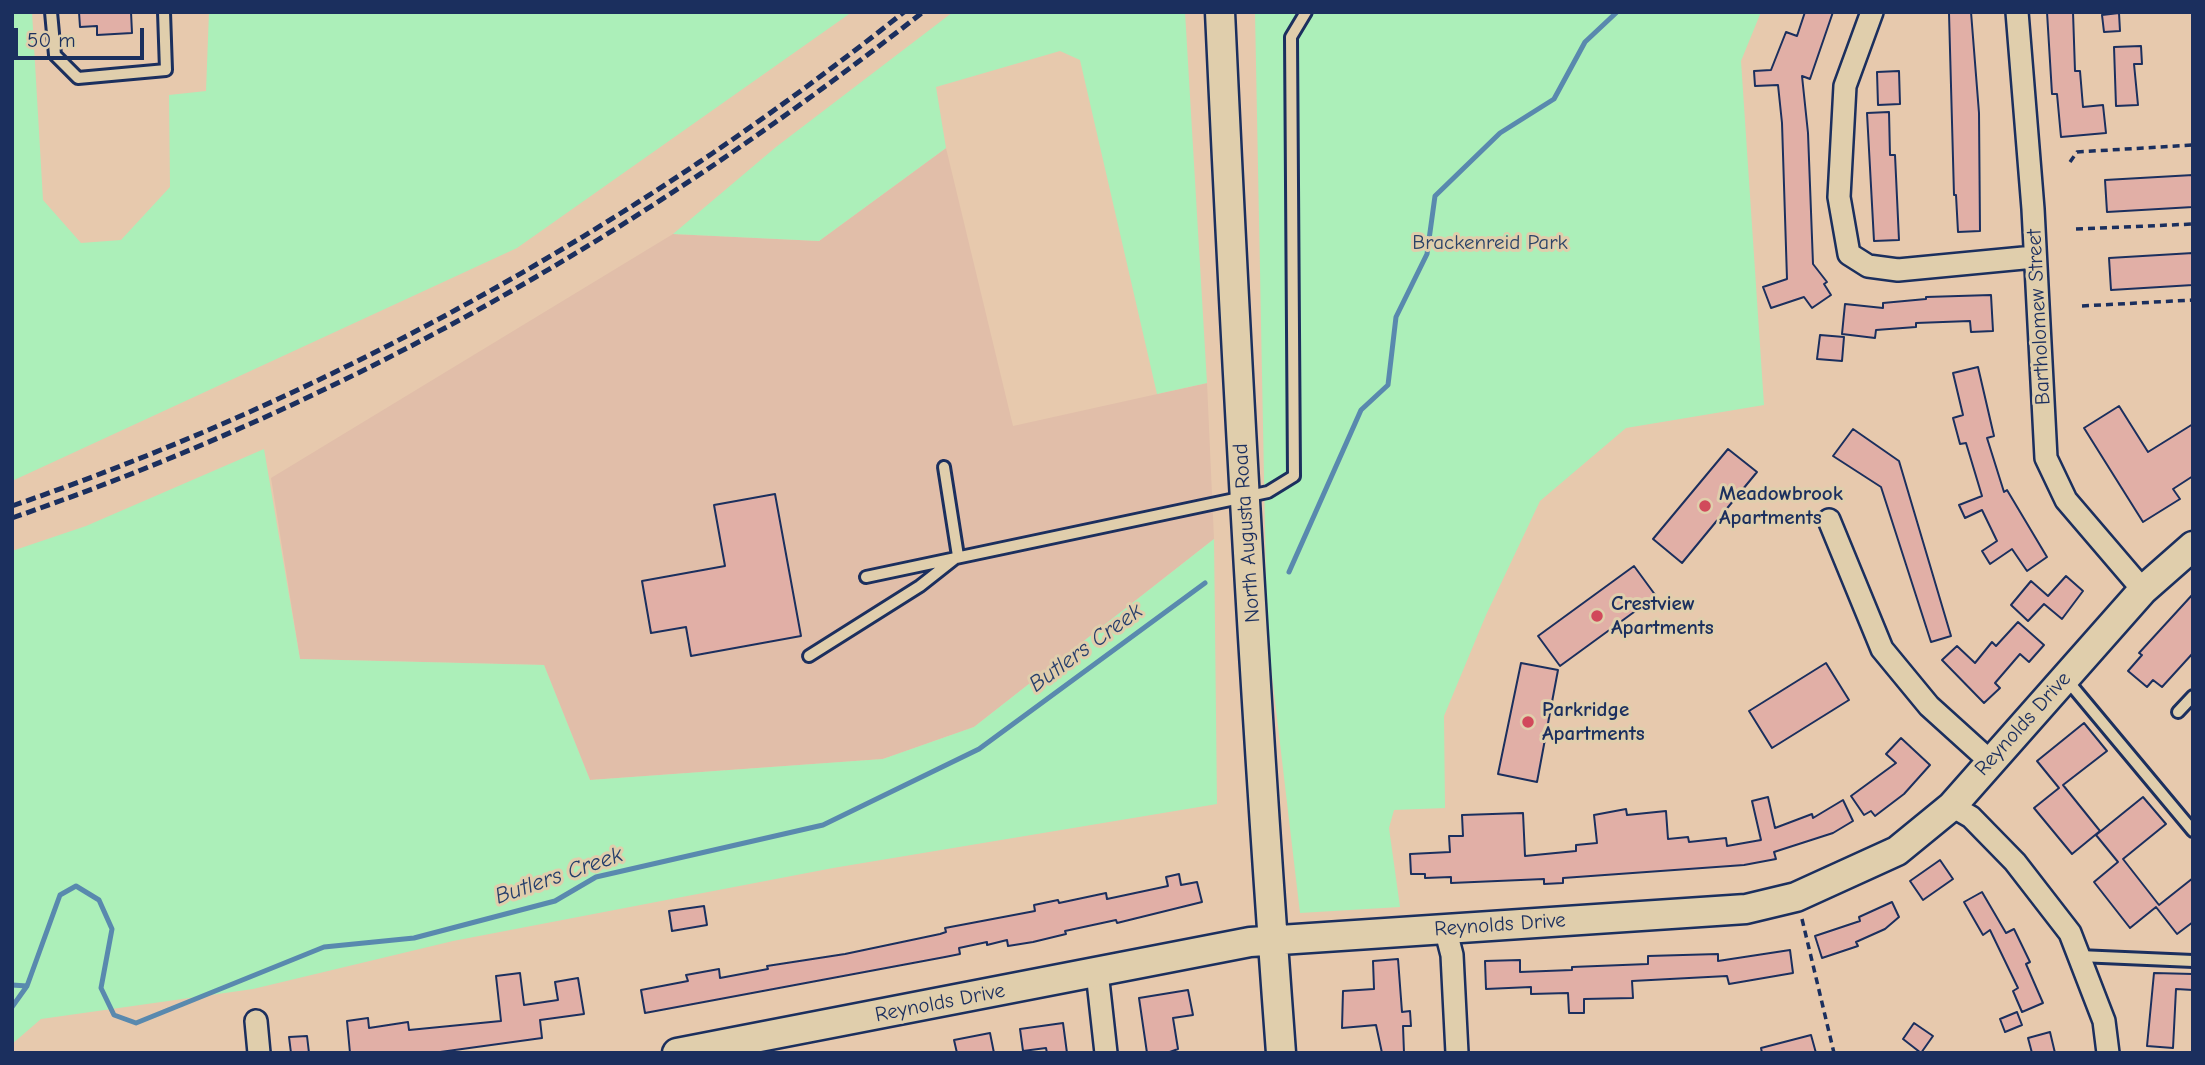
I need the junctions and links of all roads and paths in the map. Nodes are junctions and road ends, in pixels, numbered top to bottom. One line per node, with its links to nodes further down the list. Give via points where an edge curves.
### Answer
1 (51, 12): 2 (lane, via 55,55 78,78 166,70)
2 (164, 12)
3 (1220, 12): 15 (street, North Augusta Road)
4 (1306, 12): 15 (lane, via 1291,37 1294,476 1268,492)
5 (1872, 12): 11 (street, via 1845,86 1839,197 1849,254 1868,266 1898,270)
6 (2017, 12): 11 (street, Bartholomew Street)
7 (2193, 145): 8 (path, via 2077,152)
8 (2070, 162)
9 (2193, 224): 10 (path)
10 (2076, 229)
11 (2034, 257): 20 (street, Bartholomew Street, via 2046,458 2066,500)
12 (2193, 300): 13 (path)
13 (2082, 306)
14 (944, 467): 18 (lane)
15 (1243, 498): 18 (lane); 30 (street, North Augusta Road)
16 (1829, 520): 25 (street, via 1882,649 1929,706)
17 (2193, 546): 20 (street, Reynolds Drive)
18 (958, 556): 19 (lane); 21 (lane, via 920,586)
19 (866, 578)
20 (2143, 590): 22 (street, Reynolds Drive)
21 (809, 656)
22 (2065, 678): 25 (street, Reynolds Drive); 27 (lane)
23 (2193, 696): 24 (lane)
24 (2178, 712)
25 (1992, 763): 26 (street, Reynolds Drive)
26 (1952, 806): 28 (street, Reynolds Drive, via 1897,851); 31 (street, via 1971,817 2015,862 2070,933)
27 (2193, 831)
28 (1796, 897): 29 (street, Reynolds Drive, via 1745,909); 40 (path)
29 (1445, 928): 30 (street, Reynolds Drive); 39 (street, via 1452,955)
30 (1273, 940): 33 (street, Reynolds Drive); 38 (street, North Augusta Road)
31 (2079, 956): 32 (lane); 41 (street, via 2104,1021)
32 (2193, 961)
33 (1097, 972): 36 (street, Reynolds Drive); 37 (street)
34 (256, 1021): 35 (street)
35 (259, 1053)
36 (677, 1053)
37 (1107, 1053)
38 (1281, 1053)
39 (1457, 1053)
40 (1834, 1053)
41 (2108, 1053)

